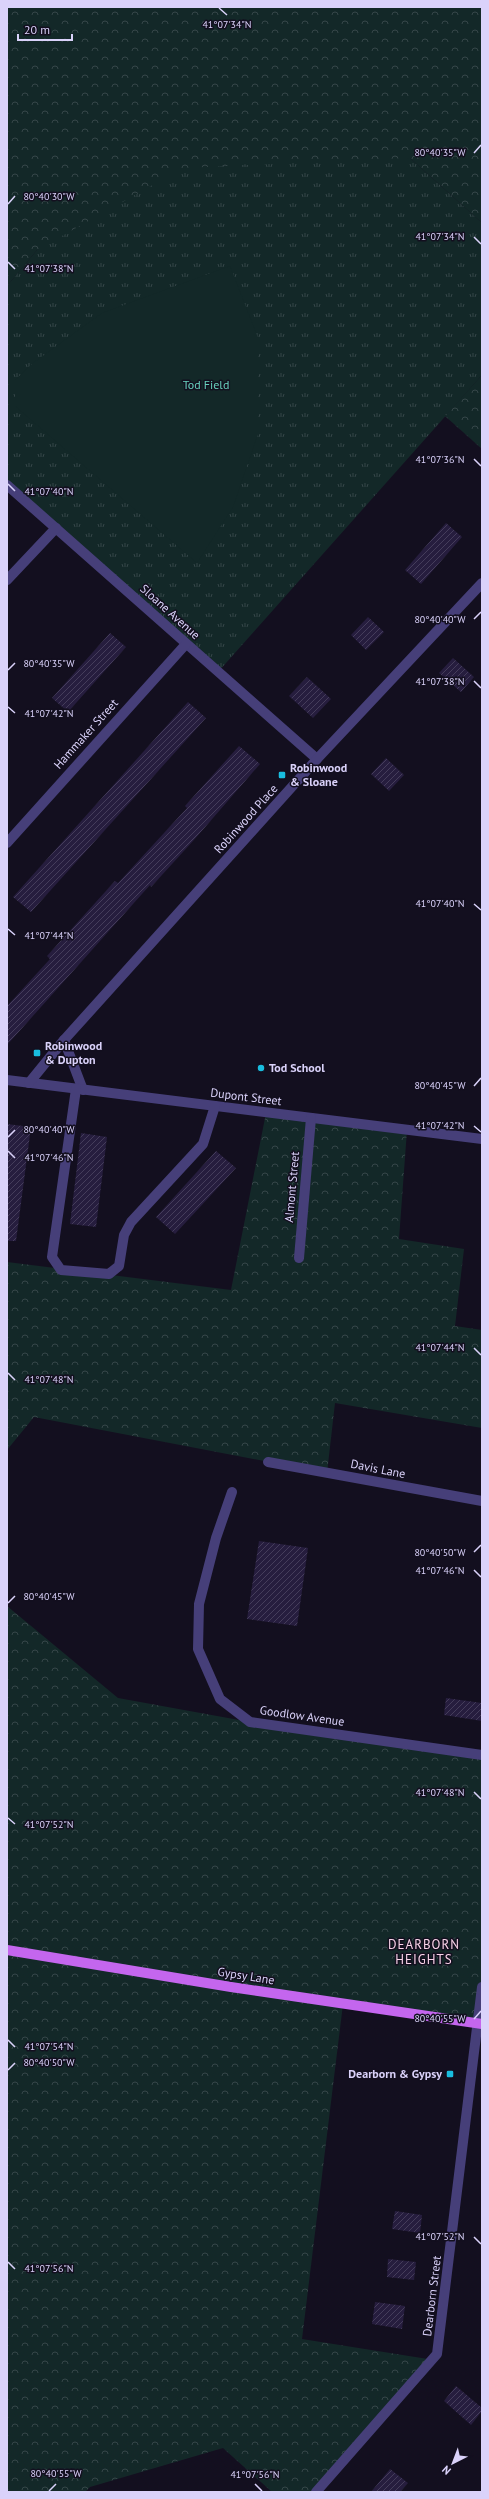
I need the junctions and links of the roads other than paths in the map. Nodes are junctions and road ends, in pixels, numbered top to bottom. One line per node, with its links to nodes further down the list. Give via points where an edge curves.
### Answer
1 (7, 484): 2 (street, Sloane Avenue)
2 (56, 528): 3 (street); 5 (street, Sloane Avenue)
3 (7, 580)
4 (482, 583): 6 (street, Robinwood Place)
5 (186, 644): 6 (street, Sloane Avenue); 7 (street, Hammaker Street)
6 (316, 759): 8 (street, Robinwood Place)
7 (7, 843)
8 (64, 1040): 10 (street, Robinwood Place); 11 (street)
9 (7, 1080): 10 (street, Dupont Street)
10 (29, 1083): 11 (street, Dupont Street)
11 (79, 1089): 12 (street, Dupont Street); 12 (street, via 52,1257 62,1270 109,1274 119,1266 124,1235 130,1222 203,1144)
12 (215, 1106): 13 (street, Dupont Street)
13 (311, 1118): 14 (street, Dupont Street); 15 (street, Almont Street)
14 (482, 1139)
15 (299, 1258)
16 (268, 1462): 18 (street, Davis Lane)
17 (232, 1492): 19 (street, Goodlow Avenue, via 216,1538 199,1604 198,1649 220,1698 250,1722)
18 (482, 1501)
19 (482, 1755)
20 (7, 1950): 22 (main road, Gypsy Lane)
21 (482, 1987): 22 (street, Dearborn Street)
22 (480, 2024): 23 (street, Dearborn Street, via 437,2354)
23 (316, 2492)

